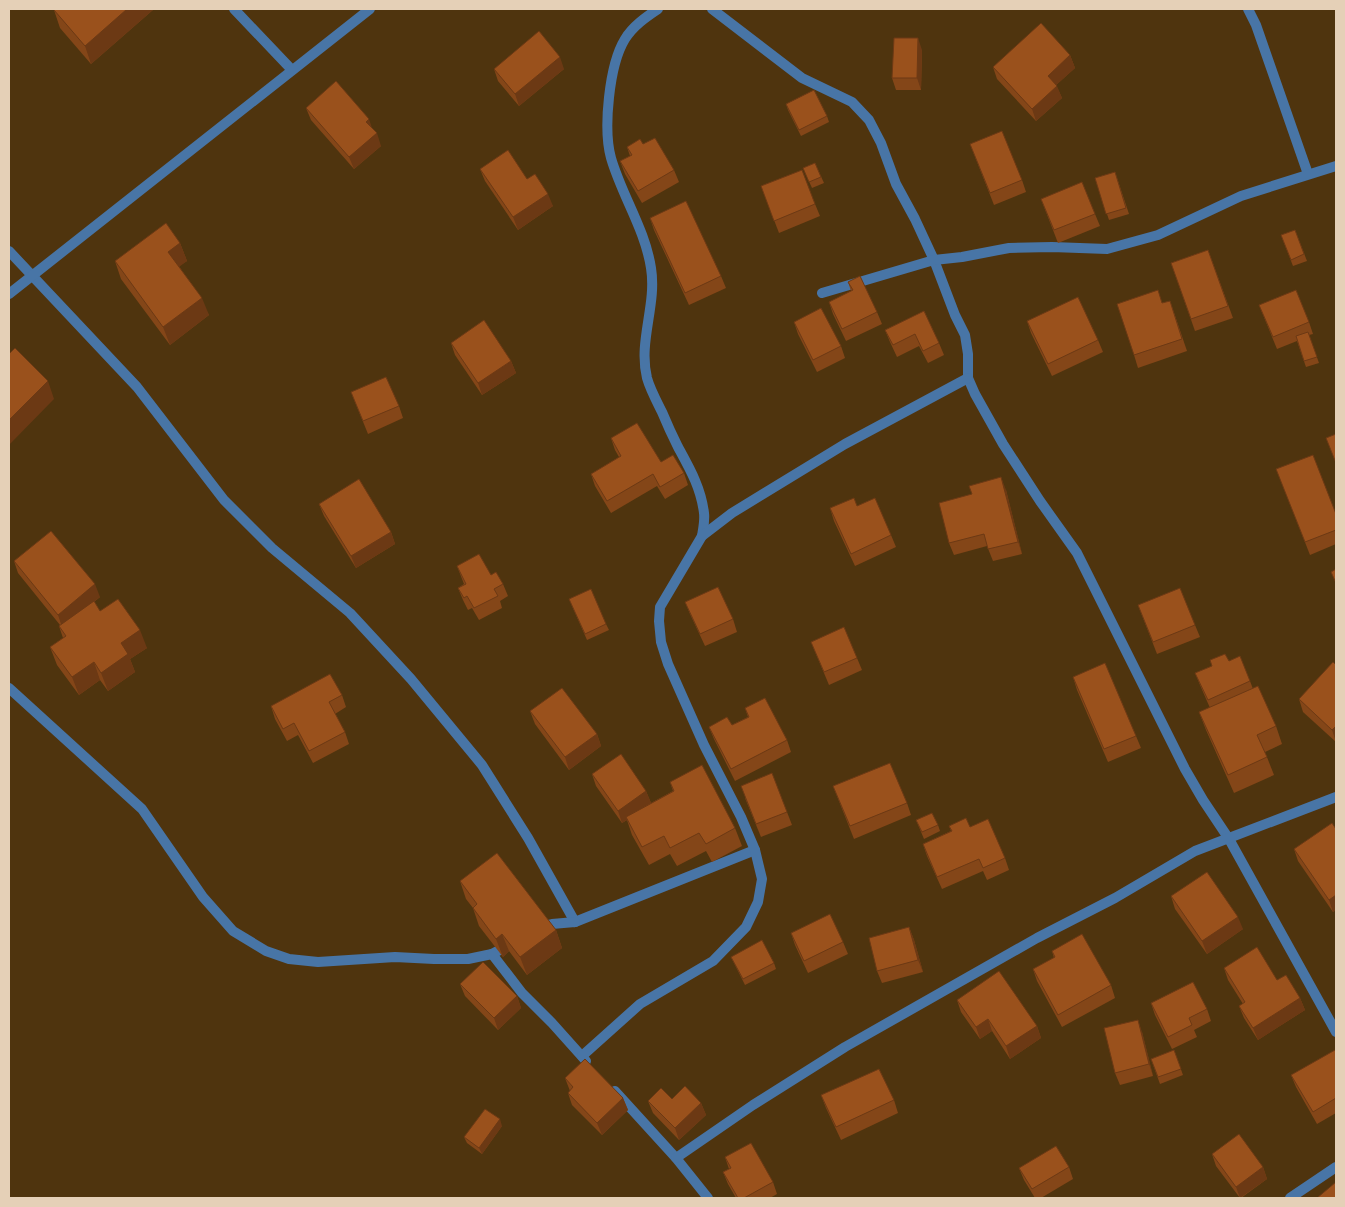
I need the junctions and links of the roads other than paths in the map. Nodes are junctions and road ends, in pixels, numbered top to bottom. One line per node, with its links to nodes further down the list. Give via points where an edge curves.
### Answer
1 (234, 9): 6 (street)
2 (370, 9): 6 (street)
3 (658, 9): 15 (street, via 625,38 617,55 611,81 609,133 611,156 634,212 651,269 652,290 644,356 647,379 699,488 704,515)
4 (712, 9): 10 (street, via 802,78 852,102 868,120)
5 (1248, 9): 8 (street)
6 (292, 70): 11 (street)
7 (1336, 166): 8 (street)
8 (1308, 174): 10 (street, via 1241,196 1158,235 1107,249 1009,248)
9 (9, 250): 11 (street)
10 (934, 260): 12 (street); 14 (street, via 964,335)
11 (31, 275): 13 (street); 20 (street, via 137,387 224,500 272,548 350,613 411,679 482,765)
12 (822, 293)
13 (9, 294)
14 (968, 378): 15 (street, via 845,444 732,513); 18 (street, via 1003,444 1077,553 1185,768)
15 (702, 536): 19 (street, via 660,607 661,642 685,704)
16 (9, 688): 23 (street, via 142,809 203,898 233,931 266,951 289,959 318,962 395,957 468,959)
17 (1336, 797): 18 (street)
18 (1229, 839): 24 (street); 28 (street, via 1195,851 845,1047)
19 (755, 850): 20 (street); 25 (street, via 762,880 758,902 746,927 712,961 640,1004)
20 (575, 922): 21 (street, via 552,924)
21 (530, 931)
22 (516, 940): 23 (street)
23 (492, 954): 25 (street, via 522,993)
24 (1336, 1032)
25 (582, 1056): 26 (street)
26 (596, 1071)
27 (609, 1085): 28 (street)
28 (676, 1158): 30 (street)
29 (1336, 1167): 31 (street)
30 (708, 1198)
31 (1290, 1198)

